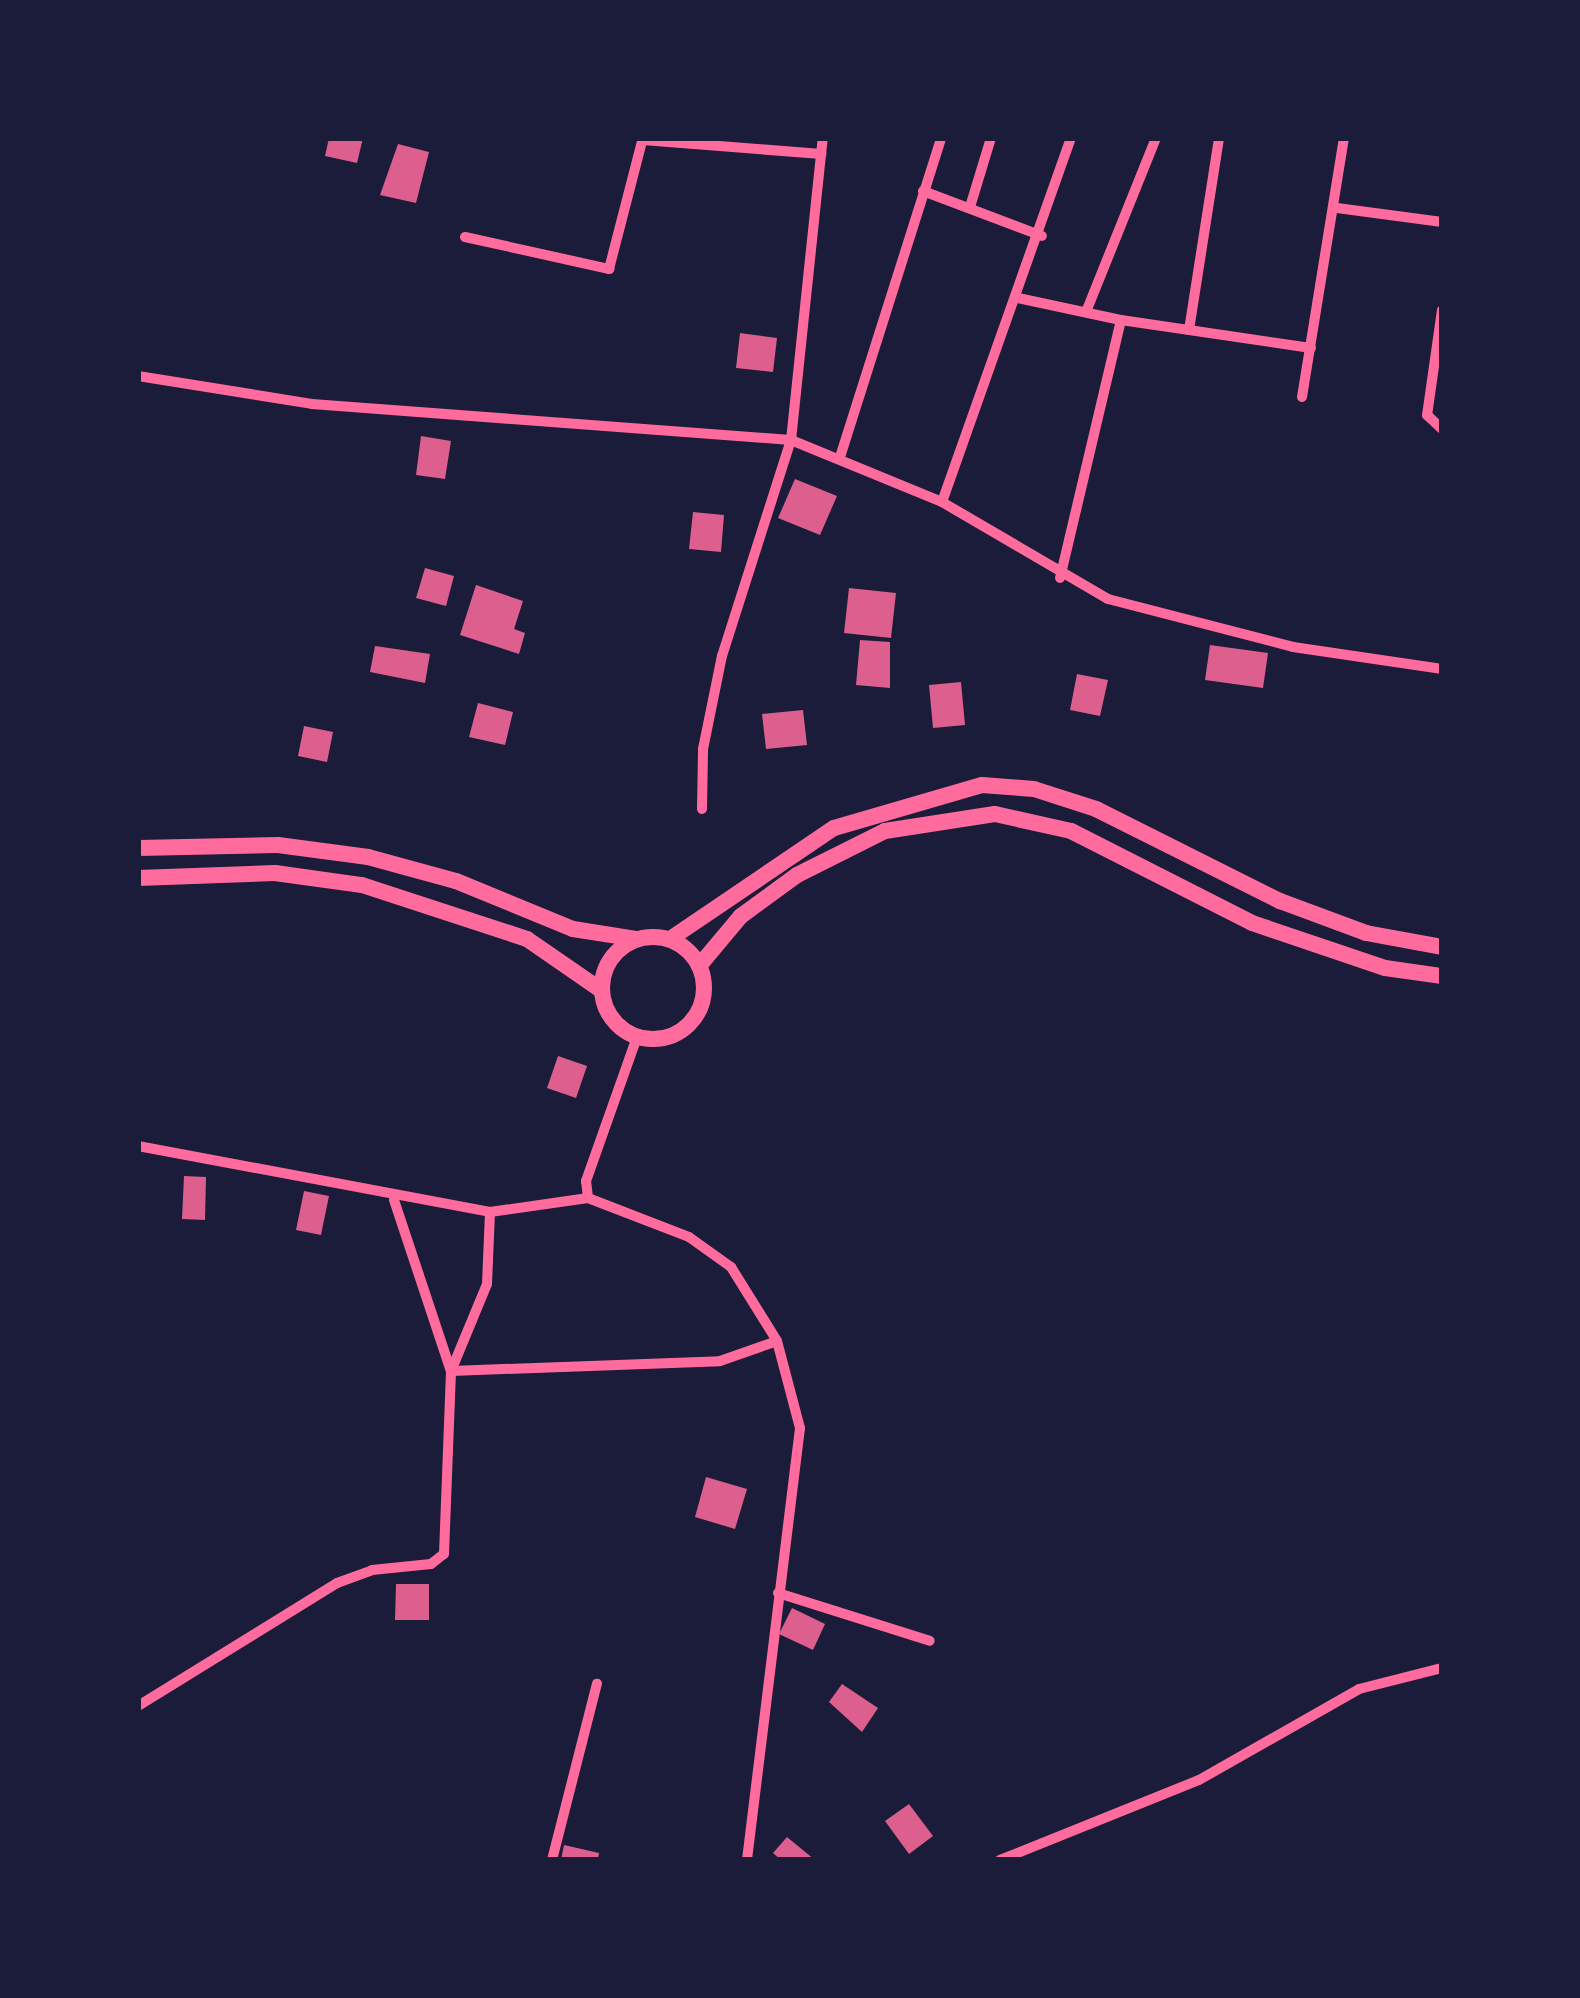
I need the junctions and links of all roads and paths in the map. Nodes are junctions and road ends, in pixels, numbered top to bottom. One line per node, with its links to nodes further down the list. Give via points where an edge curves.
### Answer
1 (824, 138): 10 (street)
2 (941, 138): 11 (street)
3 (991, 138): 12 (street)
4 (1070, 138): 15 (street)
5 (1156, 138): 19 (street)
6 (1219, 138): 21 (street)
7 (1344, 138): 13 (street)
8 (643, 139): 9 (street); 16 (street, via 606,270)
9 (727, 143): 10 (street)
10 (820, 154): 26 (street)
11 (922, 191): 12 (street); 27 (street)
12 (970, 207): 15 (street)
13 (1337, 208): 14 (street); 22 (street)
14 (1442, 222)
15 (1042, 236): 17 (street)
16 (465, 237)
17 (1018, 298): 19 (street); 28 (street)
18 (1442, 310): 25 (street, via 1427,415)
19 (1086, 313): 20 (street)
20 (1121, 320): 21 (street); 29 (street)
21 (1189, 330): 22 (street)
22 (1311, 348): 24 (street)
23 (138, 376): 26 (street, via 312,404)
24 (1302, 397)
25 (1442, 429)
26 (790, 440): 27 (street); 31 (street, via 722,656 703,749)
27 (841, 454): 28 (street)
28 (942, 502): 29 (street, via 1001,532)
29 (1060, 578): 30 (street, via 1108,599 1293,647)
30 (1442, 669)
31 (702, 809)
32 (138, 848): 34 (highway, via 278,845 368,857 455,881 573,929)
33 (138, 878): 39 (highway, via 275,873 362,885 527,939)
34 (637, 939): 35 (highway); 39 (highway, via 618,950)
35 (670, 939): 36 (highway, via 834,828 982,785 1034,789 1096,809 1280,901 1366,933); 37 (highway)
36 (1442, 947)
37 (699, 966): 38 (highway, via 741,916 797,875 885,831 994,814 1071,831 1252,923 1385,968); 40 (highway, via 698,1012 661,1039)
38 (1442, 976)
39 (601, 990): 40 (highway, via 606,1010)
40 (637, 1037): 42 (street, via 586,1181)
41 (138, 1146): 43 (street)
42 (588, 1198): 44 (street); 45 (street, via 705,1247 741,1278)
43 (394, 1200): 44 (street); 46 (street)
44 (490, 1212): 46 (street, via 487,1284)
45 (777, 1341): 46 (street, via 720,1361); 47 (street, via 801,1442)
46 (451, 1371): 51 (street, via 448,1541 439,1561 337,1583)
47 (778, 1593): 48 (street); 53 (street)
48 (930, 1641)
49 (1442, 1668): 54 (street, via 1359,1689 1199,1780)
50 (597, 1684): 52 (street)
51 (138, 1706)
52 (552, 1860)
53 (747, 1860)
54 (1000, 1860)

